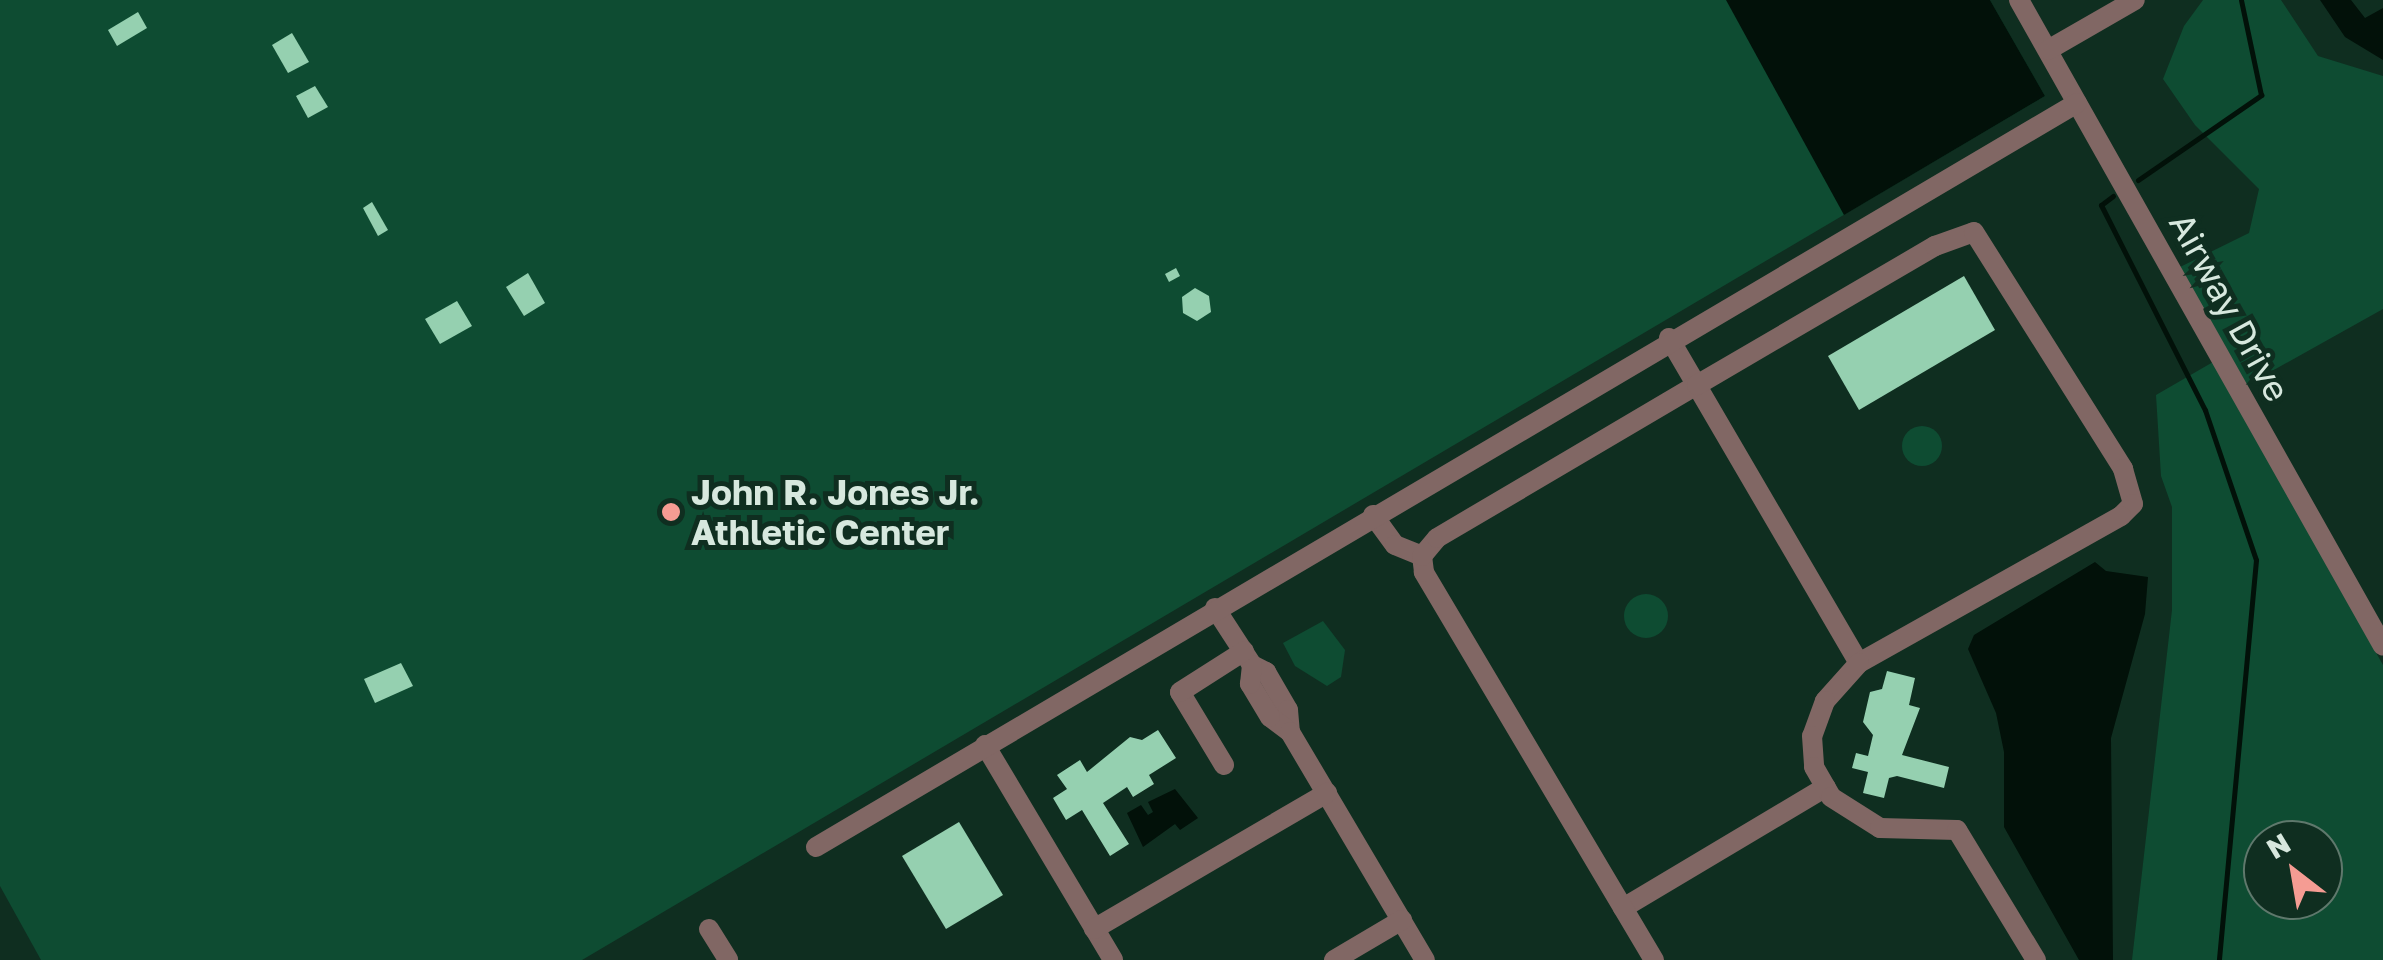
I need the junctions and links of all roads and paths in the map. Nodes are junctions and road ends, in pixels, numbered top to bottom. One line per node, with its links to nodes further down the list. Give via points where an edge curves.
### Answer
1 (2020, 0): 3 (street, Airway Drive)
2 (2135, 0): 3 (street)
3 (2048, 50): 4 (street, Airway Drive)
4 (2077, 103): 5 (street); 10 (street, Airway Drive)
5 (1669, 338): 6 (street); 7 (street)
6 (1697, 385): 8 (street, via 1437,538); 12 (street); 12 (street, via 1934,246 1974,232 2122,468 2132,504 2121,516)
7 (1373, 515): 8 (street, via 1395,545); 9 (street)
8 (1422, 556): 18 (street, via 1424,572)
9 (1215, 608): 11 (street); 13 (street)
10 (2383, 646)
11 (1248, 658): 14 (street, via 1180,692); 16 (street, via 1250,684 1270,717 1290,732)
12 (1859, 663): 15 (street, via 1825,700 1812,736 1814,767)
13 (984, 745): 17 (street); 20 (street)
14 (1224, 765)
15 (1826, 788): 18 (street); 27 (street, via 1850,814 1880,828 1957,830)
16 (1326, 793): 19 (street); 20 (street)
17 (816, 847)
18 (1623, 908): 26 (street)
19 (1402, 920): 24 (street); 25 (street)
20 (1094, 929): 23 (street)
21 (710, 930): 22 (street)
22 (728, 960)
23 (1113, 960)
24 (1334, 960)
25 (1425, 960)
26 (1654, 960)
27 (2036, 960)

